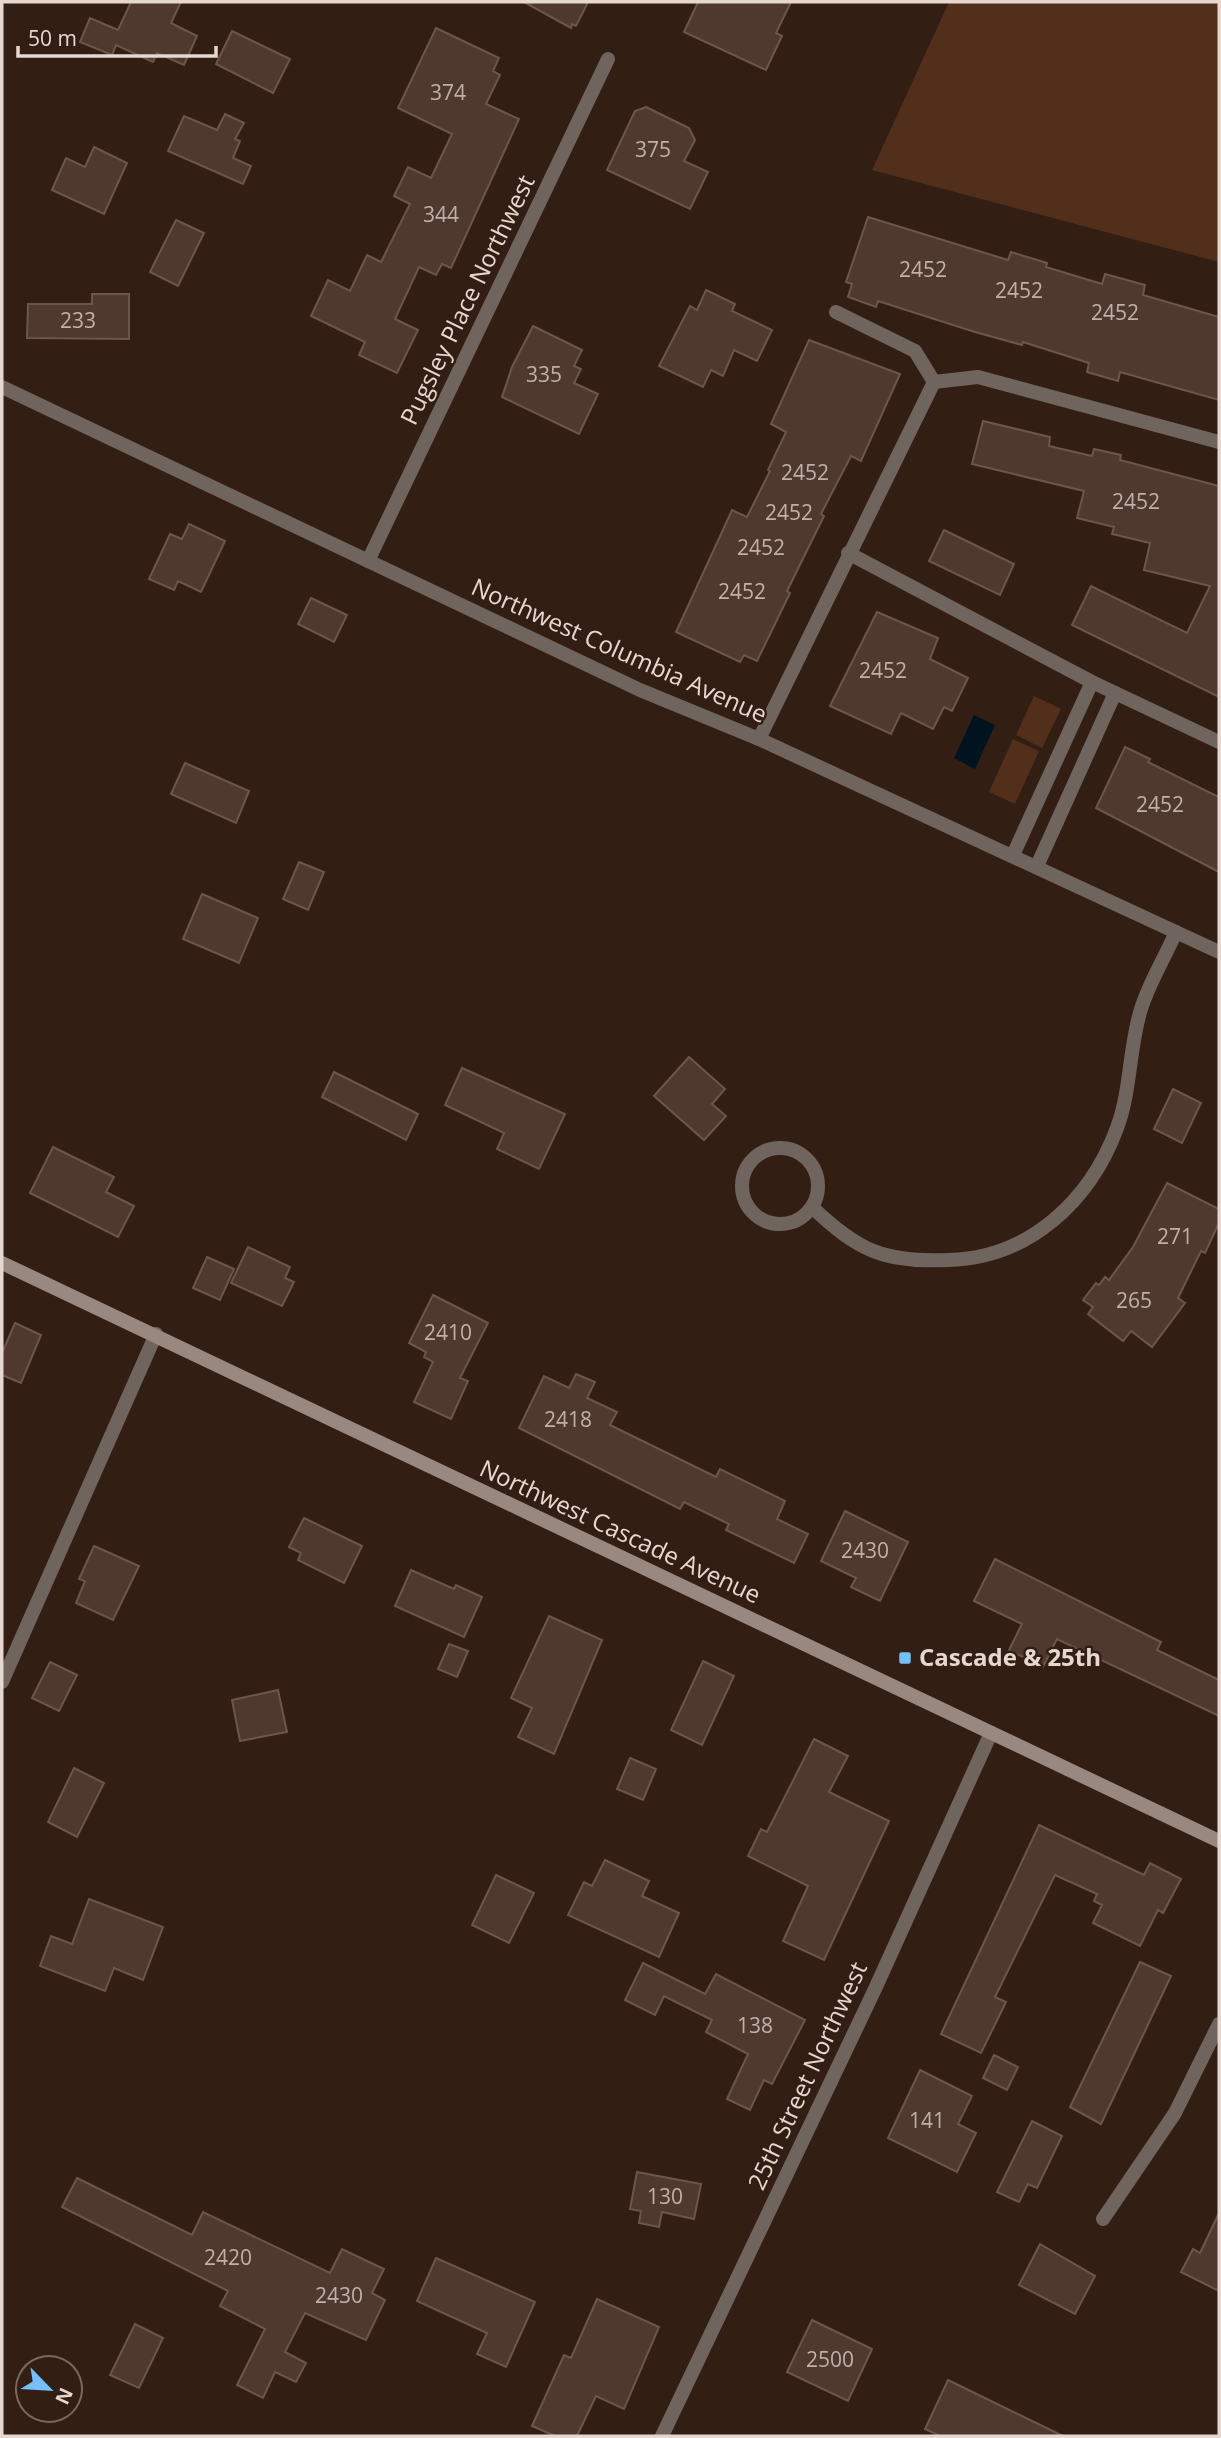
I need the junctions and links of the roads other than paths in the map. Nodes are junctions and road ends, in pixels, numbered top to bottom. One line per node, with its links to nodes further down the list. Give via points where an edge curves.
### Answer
1 (608, 59): 7 (street, Pugsley Place Northwest)
2 (836, 312): 3 (street, via 915,351)
3 (934, 382): 5 (street, via 978,377); 6 (street)
4 (2, 387): 7 (street, Northwest Columbia Avenue)
5 (1219, 442)
6 (848, 553): 8 (street); 10 (street)
7 (368, 561): 10 (street, Northwest Columbia Avenue, via 640,690)
8 (1092, 682): 9 (street); 12 (street)
9 (1115, 694): 11 (street); 13 (street)
10 (759, 738): 12 (street, Northwest Columbia Avenue)
11 (1219, 742)
12 (1013, 855): 13 (street, Northwest Columbia Avenue)
13 (1037, 866): 14 (street, Northwest Columbia Avenue)
14 (1177, 932): 15 (street, Northwest Columbia Avenue); 16 (street, via 1141,1008 1118,1127 1092,1182 1055,1221 1017,1244 969,1260 913,1262 866,1250)
15 (1219, 952)
16 (812, 1207): 16 (street, via 817,1196 816,1172 801,1154 790,1149 766,1151 748,1166 743,1178 747,1204 765,1221 792,1223)
17 (2, 1263): 18 (street, Northwest Cascade Avenue)
18 (156, 1334): 19 (street); 20 (street, Northwest Cascade Avenue)
19 (2, 1682)
20 (990, 1733): 21 (street, Northwest Cascade Avenue); 24 (street, 25th Street Northwest, via 875,1989)
21 (1219, 1841)
22 (1219, 2024): 23 (street, via 1175,2113)
23 (1103, 2219)
24 (662, 2436)

